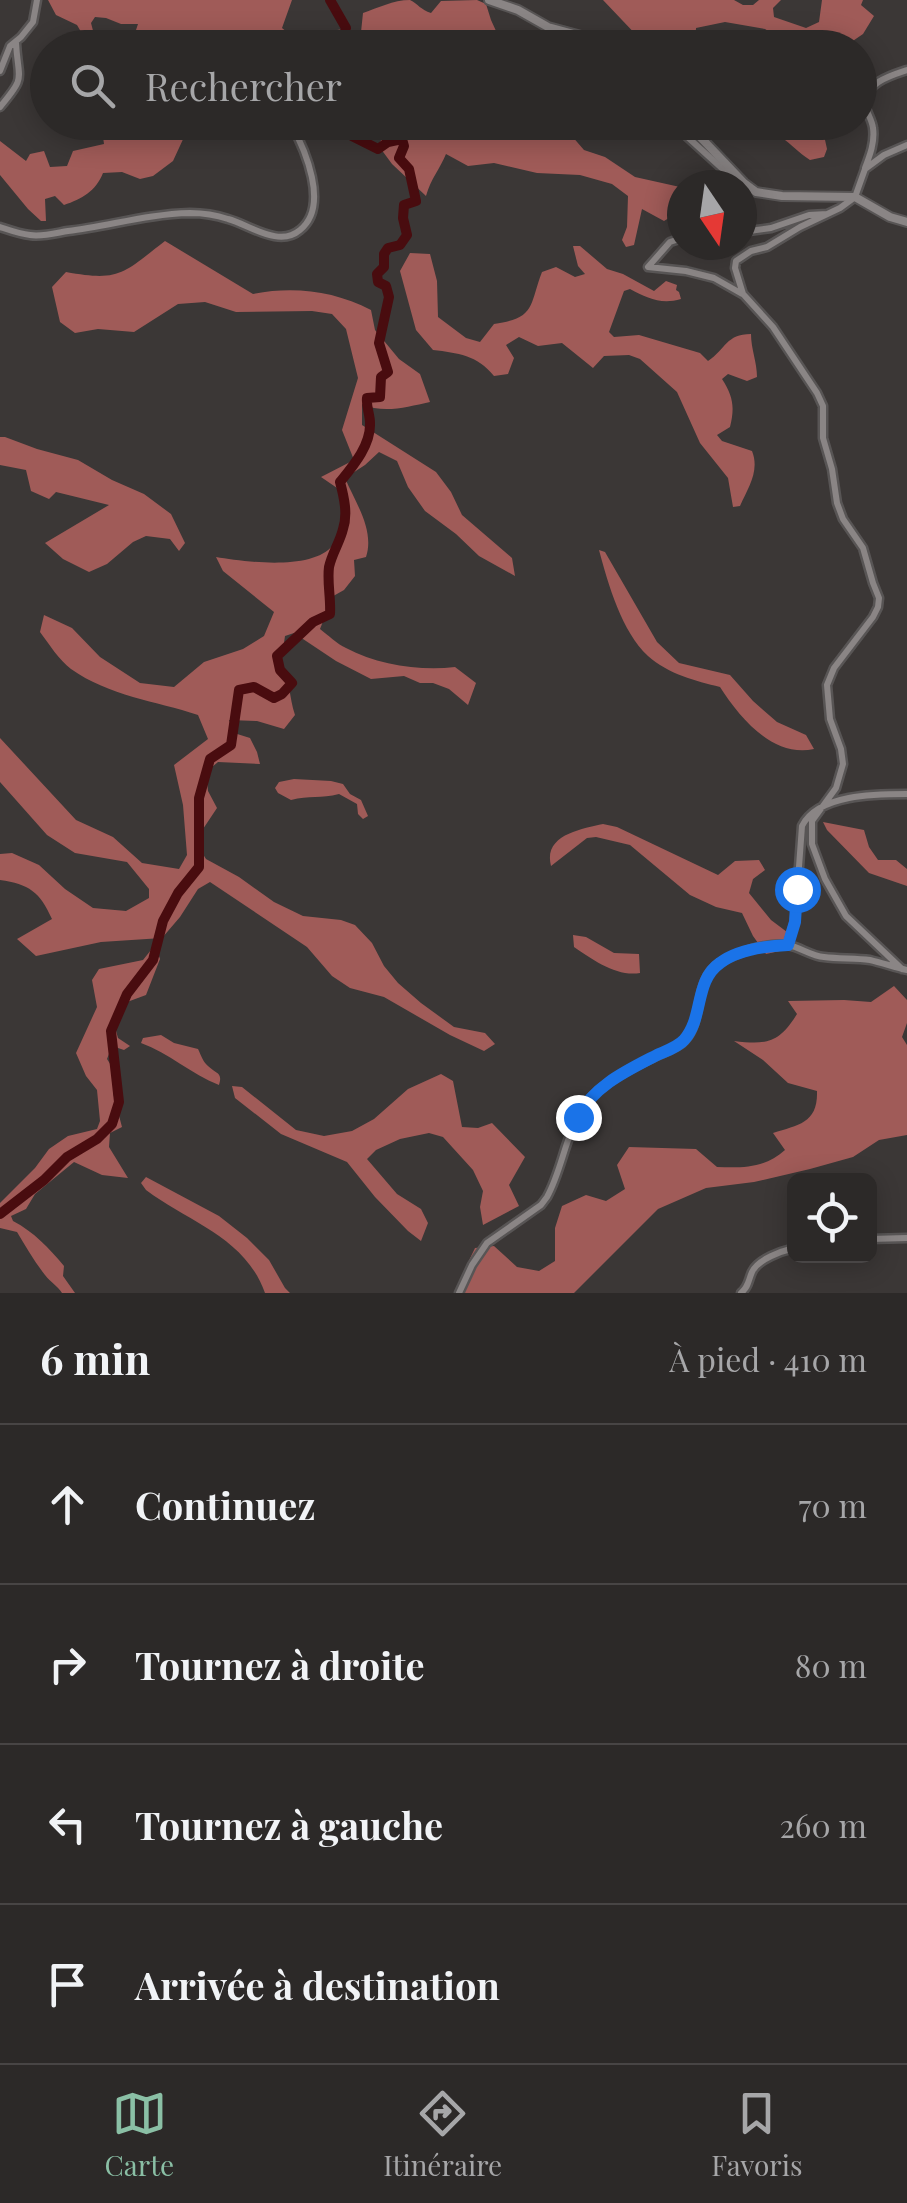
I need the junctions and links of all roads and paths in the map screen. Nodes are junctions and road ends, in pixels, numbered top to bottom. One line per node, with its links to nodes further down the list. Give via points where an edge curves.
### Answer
1 (37, 0): 4 (street, via 33,22)
2 (489, 0): 3 (street)
3 (557, 30)
4 (16, 41): 6 (street); 8 (street, via 18,85)
5 (907, 70): 7 (street)
6 (0, 72)
7 (877, 83)
8 (0, 106)
9 (300, 140): 21 (street, via 314,181 313,204 309,220 286,237 197,213 33,236)
10 (691, 140): 15 (street)
11 (702, 140): 16 (street)
12 (872, 140): 14 (street)
13 (907, 145): 14 (street)
14 (865, 169): 18 (street)
15 (725, 170)
16 (728, 170)
17 (757, 191): 18 (street)
18 (855, 198): 19 (street); 20 (street)
19 (828, 214): 22 (street); 24 (street, via 736,261)
20 (907, 222)
21 (0, 227)
22 (757, 230)
23 (667, 245): 24 (street, via 648,267 714,278)
24 (744, 295): 26 (street, via 774,327 823,406 836,502 864,548 879,598 827,685 843,764)
25 (907, 794): 26 (street, via 846,798)
26 (823, 807): 27 (street, via 802,826); 28 (street, via 811,827 825,879 846,916)
27 (788, 945): 28 (street, via 819,957); 32 (street, via 719,963 703,984 681,1044 588,1100 548,1197 488,1243)
28 (904, 970)
29 (907, 1238): 30 (street)
30 (877, 1240)
31 (787, 1250): 33 (street, via 756,1265)
32 (459, 1293)
33 (741, 1293)

